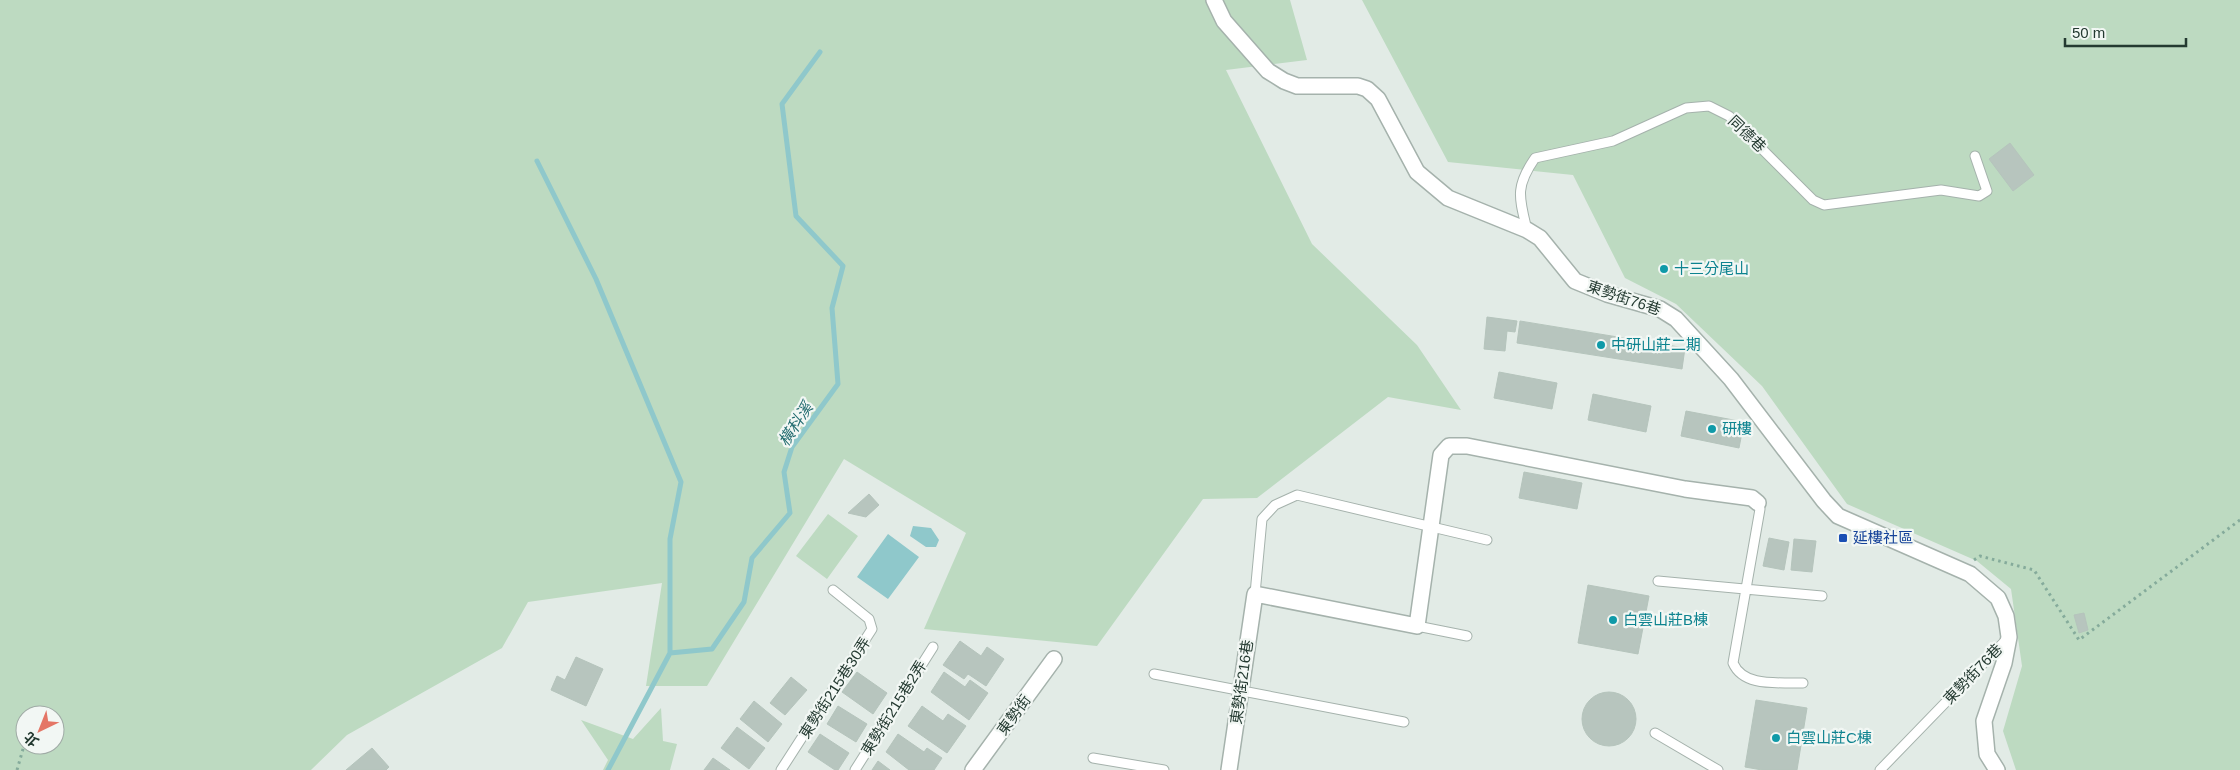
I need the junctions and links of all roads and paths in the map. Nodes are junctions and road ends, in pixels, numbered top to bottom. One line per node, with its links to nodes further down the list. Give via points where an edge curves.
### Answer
1 (1214, 0): 3 (street, 東勢街76巷, via 1224,21 1268,71 1297,86 1358,86 1367,89 1378,99 1417,172 1448,198)
2 (1975, 156): 3 (lane, 同德巷, via 1987,190 1979,196 1941,190 1824,205 1813,200 1729,116 1708,106 1686,108 1613,141 1535,158 1523,175 1520,200)
3 (1527, 230): 8 (street, 東勢街76巷, via 1540,238 1575,281 1660,309 1676,319 1731,379 1838,516)
4 (1758, 503): 6 (street, via 1752,498 1685,489 1467,446 1449,446 1441,455); 10 (lane, via 1760,509)
5 (2240, 520): 8 (path, via 2079,640 2034,570 1980,556)
6 (1430, 527): 7 (lane); 12 (lane, via 1297,495 1275,505 1262,519); 14 (street)
7 (1487, 540)
8 (1962, 571): 16 (street, 東勢街76巷, via 1998,598 2006,616)
9 (1658, 581): 10 (lane)
10 (1744, 589): 13 (lane); 20 (lane, via 1733,663 1736,671 1752,681)
11 (833, 590): 27 (lane, 東勢街215巷30弄, via 869,619 872,628)
12 (1256, 594): 14 (street); 21 (street, 東勢街216巷)
13 (1822, 596)
14 (1417, 626): 15 (lane)
15 (1468, 636)
16 (2009, 637): 33 (lane, 東勢街76巷); 34 (street, via 2004,663 1984,721 1987,754)
17 (933, 647): 28 (lane, 東勢街215巷2弄)
18 (1054, 659): 29 (street, 東勢街)
19 (1154, 674): 21 (lane)
20 (1803, 683)
21 (1241, 691): 22 (lane); 31 (street, 東勢街216巷)
22 (1404, 722)
23 (1656, 733): 32 (lane)
24 (21, 755): 26 (path)
25 (1093, 758): 30 (lane)
26 (17, 770)
27 (781, 770)
28 (855, 770)
29 (974, 770)
30 (1164, 770)
31 (1229, 770)
32 (1718, 770)
33 (1880, 770)
34 (1997, 770)

